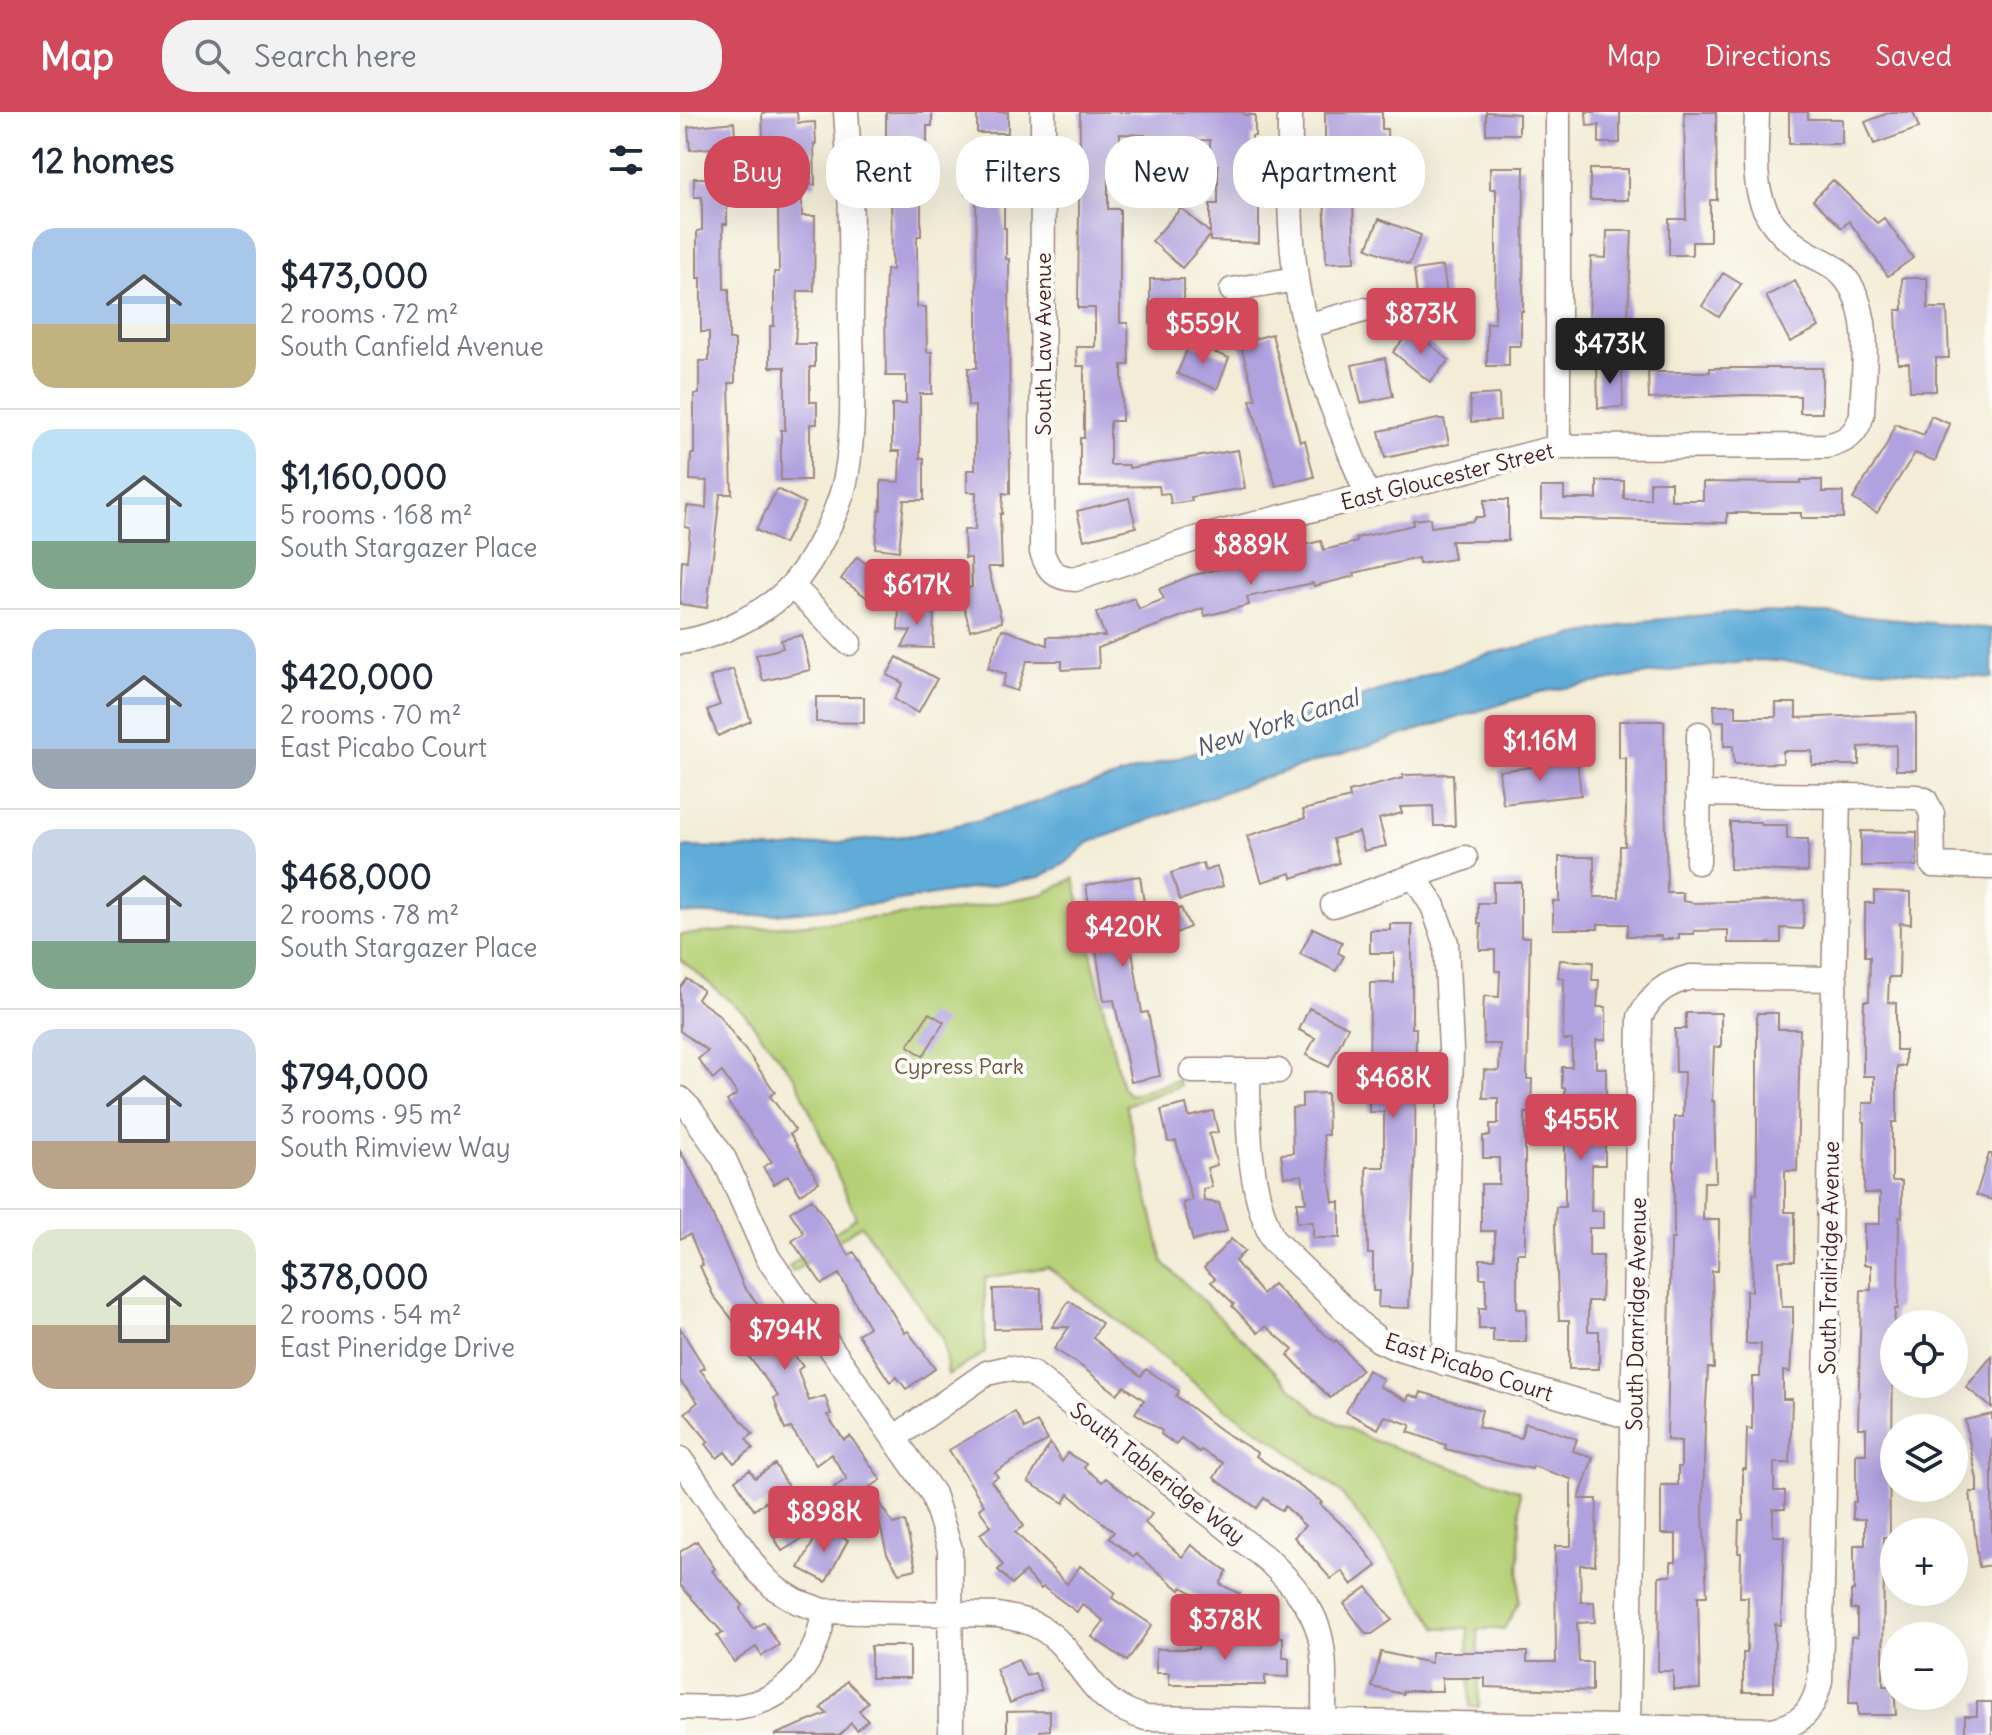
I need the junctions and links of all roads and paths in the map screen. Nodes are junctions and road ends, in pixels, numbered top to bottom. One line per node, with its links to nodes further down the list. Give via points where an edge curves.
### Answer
1 (846, 112): 13 (street, via 852,185 851,438 846,480 829,528)
2 (1043, 112): 12 (street, South Law Avenue, via 1042,552)
3 (1290, 112): 6 (street)
4 (1558, 112): 10 (street)
5 (1757, 112): 10 (street, East Gloucester Street, via 1756,182 1761,205 1773,225 1801,249 1841,272 1860,307 1859,426 1841,443 1826,446)
6 (1296, 279): 7 (street); 9 (street)
7 (1232, 290)
8 (1364, 310): 9 (street)
9 (1306, 326): 11 (street)
10 (1558, 447): 11 (street, East Gloucester Street)
11 (1367, 495): 12 (street, East Gloucester Street, via 1192,540 1075,579)
12 (1053, 573)
13 (792, 586): 14 (street, via 757,614 695,641); 15 (street)
14 (680, 642)
15 (849, 643)
16 (1699, 734): 17 (street)
17 (1698, 794): 18 (street); 20 (street)
18 (1838, 796): 21 (street, via 1925,800 1932,814 1933,865); 24 (street, South Trailridge Avenue)
19 (1465, 858): 22 (street)
20 (1698, 862)
21 (1992, 867)
22 (1414, 876): 23 (street); 29 (street, via 1446,943 1451,1050)
23 (1333, 905)
24 (1835, 979): 30 (street, South Danridge Avenue, via 1691,977 1671,982 1647,1003 1640,1017); 37 (street, South Trailridge Avenue, via 1816,1700 1804,1716 1773,1730)
25 (1192, 1071): 26 (street)
26 (1248, 1071): 27 (street); 29 (street, East Picabo Court, via 1250,1160 1273,1240 1379,1340)
27 (1278, 1071)
28 (680, 1099): 31 (street, via 724,1159 768,1258)
29 (1444, 1363): 30 (street, East Picabo Court)
30 (1634, 1418): 37 (street, South Danridge Avenue)
31 (894, 1438): 34 (street, via 933,1494 950,1549); 36 (street, South Tableridge Way, via 987,1373 1009,1368 1033,1374 1290,1582 1318,1625 1324,1648)
32 (680, 1459): 33 (street, via 758,1571 798,1602)
33 (824, 1611): 34 (street); 35 (street, via 814,1654 797,1678 772,1697 742,1706)
34 (951, 1614): 36 (street, via 1019,1618 1042,1628 1110,1701 1146,1718); 39 (street)
35 (680, 1707)
36 (1324, 1722): 38 (street)
37 (1628, 1727): 38 (street)
38 (1509, 1730)
39 (951, 1735)

